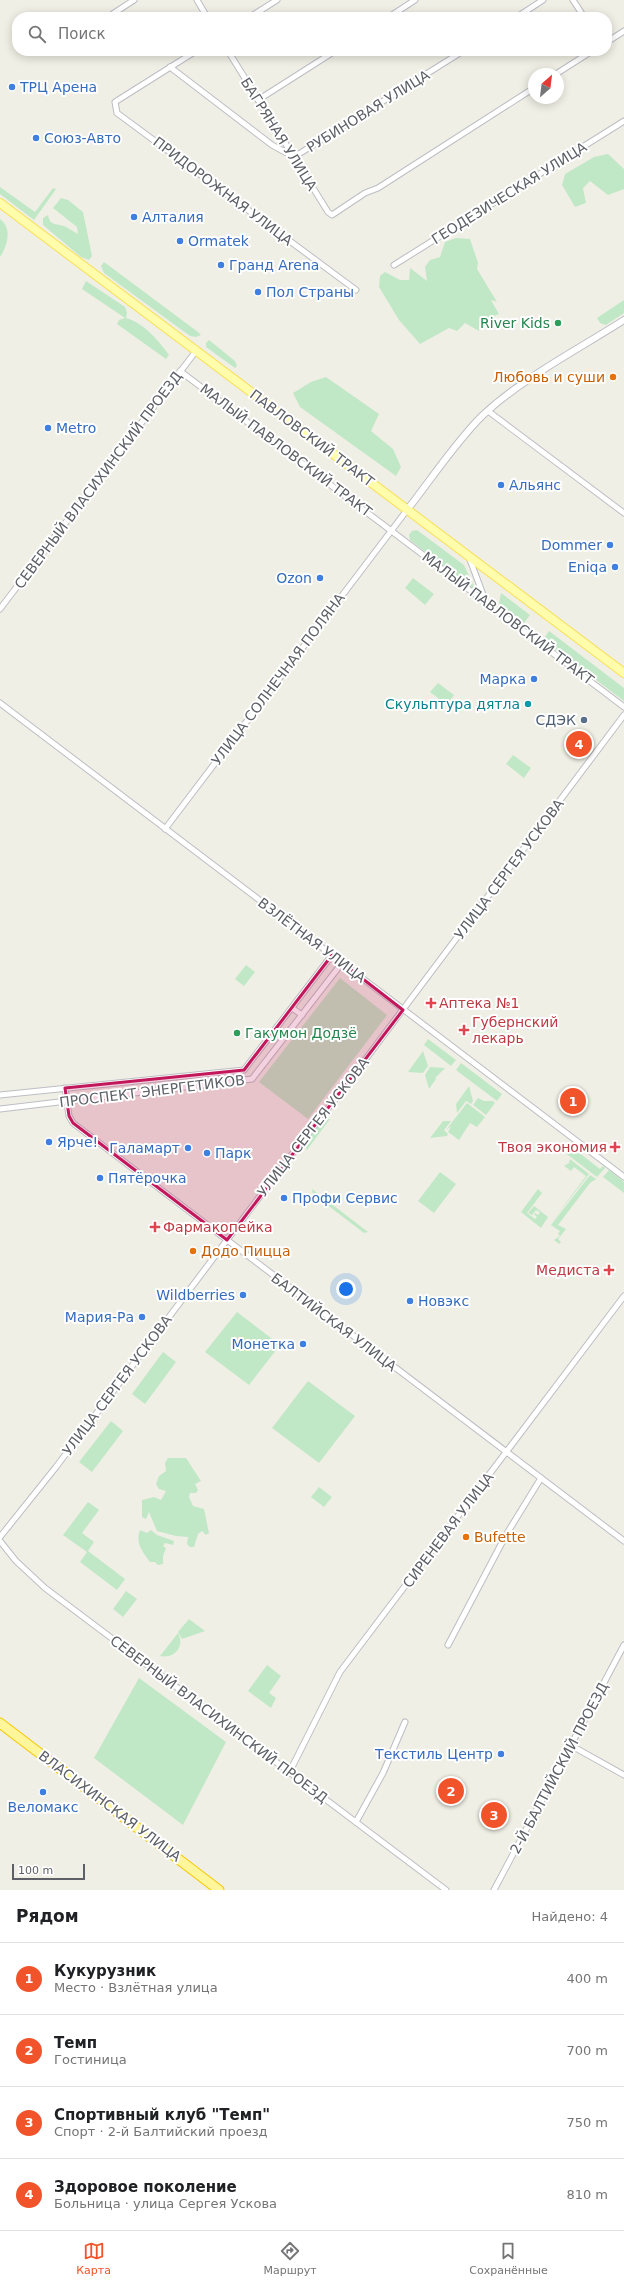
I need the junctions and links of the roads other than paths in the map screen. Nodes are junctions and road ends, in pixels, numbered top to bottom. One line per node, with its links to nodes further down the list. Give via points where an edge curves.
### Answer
1 (134, 0): 7 (street)
2 (197, 0): 8 (street)
3 (277, 0): 9 (street)
4 (416, 0): 10 (street)
5 (543, 0): 11 (street)
6 (573, 0): 12 (street)
7 (116, 12)
8 (204, 12)
9 (258, 12)
10 (397, 12)
11 (525, 12)
12 (581, 12)
13 (624, 31): 14 (street)
14 (612, 39)
15 (188, 56): 20 (street)
16 (231, 56): 23 (street, БАГРЯНАЯ УЛИЦА)
17 (327, 56): 23 (street)
18 (455, 56): 25 (street, РУБИНОВАЯ УЛИЦА)
19 (584, 56): 21 (street)
20 (170, 67): 25 (street, via 272,145); 28 (street, ПРИДОРОЖНАЯ УЛИЦА, via 115,102 117,113)
21 (564, 69)
22 (528, 92): 25 (street, БАГРЯНАЯ УЛИЦА, via 332,215)
23 (258, 100): 25 (street, БАГРЯНАЯ УЛИЦА)
24 (624, 121): 27 (street, ГЕОДЕЗИЧЕСКАЯ УЛИЦА)
25 (294, 157)
26 (0, 203): 30 (main road, ПАВЛОВСКИЙ ТРАКТ)
27 (394, 265)
28 (356, 290)
29 (624, 320): 32 (street, via 526,382)
30 (196, 351): 31 (street, СЕВЕРНЫЙ ВЛАСИХИНСКИЙ ПРОЕЗД); 33 (main road, ПАВЛОВСКИЙ ТРАКТ)
31 (180, 371): 35 (street, МАЛЫЙ ПАВЛОВСКИЙ ТРАКТ); 38 (street, СЕВЕРНЫЙ ВЛАСИХИНСКИЙ ПРОЕЗД)
32 (488, 410): 33 (street); 34 (street)
33 (407, 510): 35 (street, УЛИЦА СОЛНЕЧНАЯ ПОЛЯНА); 36 (main road, ПАВЛОВСКИЙ ТРАКТ)
34 (624, 513)
35 (392, 530): 37 (street, МАЛЫЙ ПАВЛОВСКИЙ ТРАКТ); 43 (street, УЛИЦА СОЛНЕЧНАЯ ПОЛЯНА)
36 (469, 557): 37 (street); 39 (main road, ПАВЛОВСКИЙ ТРАКТ)
37 (485, 601): 41 (street, МАЛЫЙ ПАВЛОВСКИЙ ТРАКТ)
38 (0, 609)
39 (624, 673)
40 (0, 703): 43 (street, ВЗЛЁТНАЯ УЛИЦА)
41 (624, 707)
42 (624, 715): 47 (street, УЛИЦА СЕРГЕЯ УСКОВА)
43 (165, 829): 44 (street, ВЗЛЁТНАЯ УЛИЦА)
44 (332, 955): 45 (street, ВЗЛЁТНАЯ УЛИЦА); 46 (street, ПРОСПЕКТ ЭНЕРГЕТИКОВ)
45 (342, 963): 47 (street, ВЗЛЁТНАЯ УЛИЦА); 48 (street, ПРОСПЕКТ ЭНЕРГЕТИКОВ)
46 (292, 1008): 48 (street); 49 (street, ПРОСПЕКТ ЭНЕРГЕТИКОВ, via 244,1070)
47 (403, 1010): 53 (street, ВЗЛЁТНАЯ УЛИЦА); 54 (street, УЛИЦА СЕРГЕЯ УСКОВА)
48 (302, 1015): 51 (street, ПРОСПЕКТ ЭНЕРГЕТИКОВ, via 252,1079)
49 (65, 1088): 50 (street, ПРОСПЕКТ ЭНЕРГЕТИКОВ); 51 (street, БАЛТИЙСКАЯ УЛИЦА)
50 (0, 1095)
51 (67, 1101): 52 (street, ПРОСПЕКТ ЭНЕРГЕТИКОВ); 54 (street, БАЛТИЙСКАЯ УЛИЦА, via 69,1116 74,1122)
52 (0, 1109)
53 (624, 1177)
54 (227, 1240): 56 (street, БАЛТИЙСКАЯ УЛИЦА); 58 (street, УЛИЦА СЕРГЕЯ УСКОВА)
55 (624, 1296): 56 (street, СИРЕНЕВАЯ УЛИЦА)
56 (507, 1452): 57 (street, БАЛТИЙСКАЯ УЛИЦА); 65 (street, СИРЕНЕВАЯ УЛИЦА, via 340,1672)
57 (541, 1478): 59 (street, БАЛТИЙСКАЯ УЛИЦА); 61 (street, via 506,1535)
58 (0, 1539): 65 (street, СЕВЕРНЫЙ ВЛАСИХИНСКИЙ ПРОЕЗД, via 16,1560 45,1588)
59 (624, 1541)
60 (624, 1645): 64 (street, 2-Й БАЛТИЙСКИЙ ПРОЕЗД)
61 (448, 1646)
62 (405, 1722): 67 (street, via 383,1773)
63 (0, 1723): 68 (highway, ВЛАСИХИНСКАЯ УЛИЦА)
64 (572, 1746): 66 (street); 70 (street, 2-Й БАЛТИЙСКИЙ ПРОЕЗД)
65 (289, 1773): 67 (street, СЕВЕРНЫЙ ВЛАСИХИНСКИЙ ПРОЕЗД)
66 (624, 1774)
67 (356, 1822): 69 (street, СЕВЕРНЫЙ ВЛАСИХИНСКИЙ ПРОЕЗД)
68 (219, 1890)
69 (446, 1890)
70 (494, 1890)

